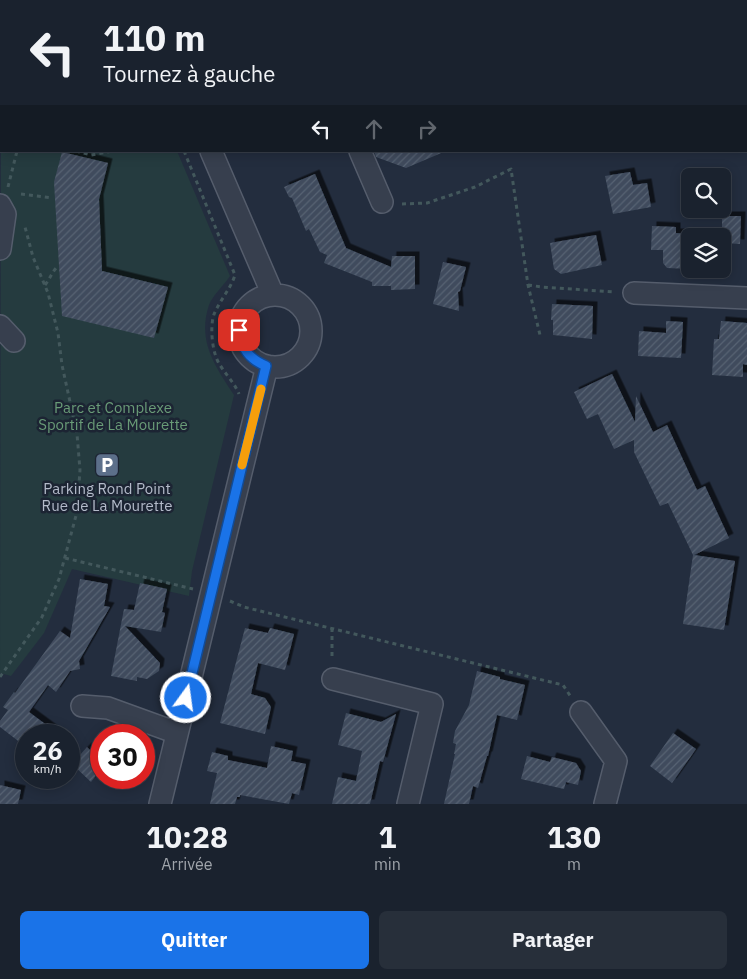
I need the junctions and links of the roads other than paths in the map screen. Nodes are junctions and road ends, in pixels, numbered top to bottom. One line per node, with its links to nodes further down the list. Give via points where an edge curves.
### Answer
1 (211, 152): 7 (street)
2 (360, 152): 3 (street)
3 (382, 202)
4 (0, 205): 5 (street, via 5,214)
5 (0, 250)
6 (634, 293): 8 (street)
7 (273, 295): 9 (street, via 253,302 243,315 239,330 244,349 257,363); 9 (street, via 284,296 303,308 309,318 310,341 301,357 285,366)
8 (747, 298)
9 (266, 366): 13 (street)
10 (333, 679): 15 (street, via 432,704)
11 (82, 706): 13 (street, via 108,708)
12 (581, 712): 16 (street, via 616,761)
13 (177, 733): 14 (street)
14 (160, 804)
15 (408, 804)
16 (606, 804)

